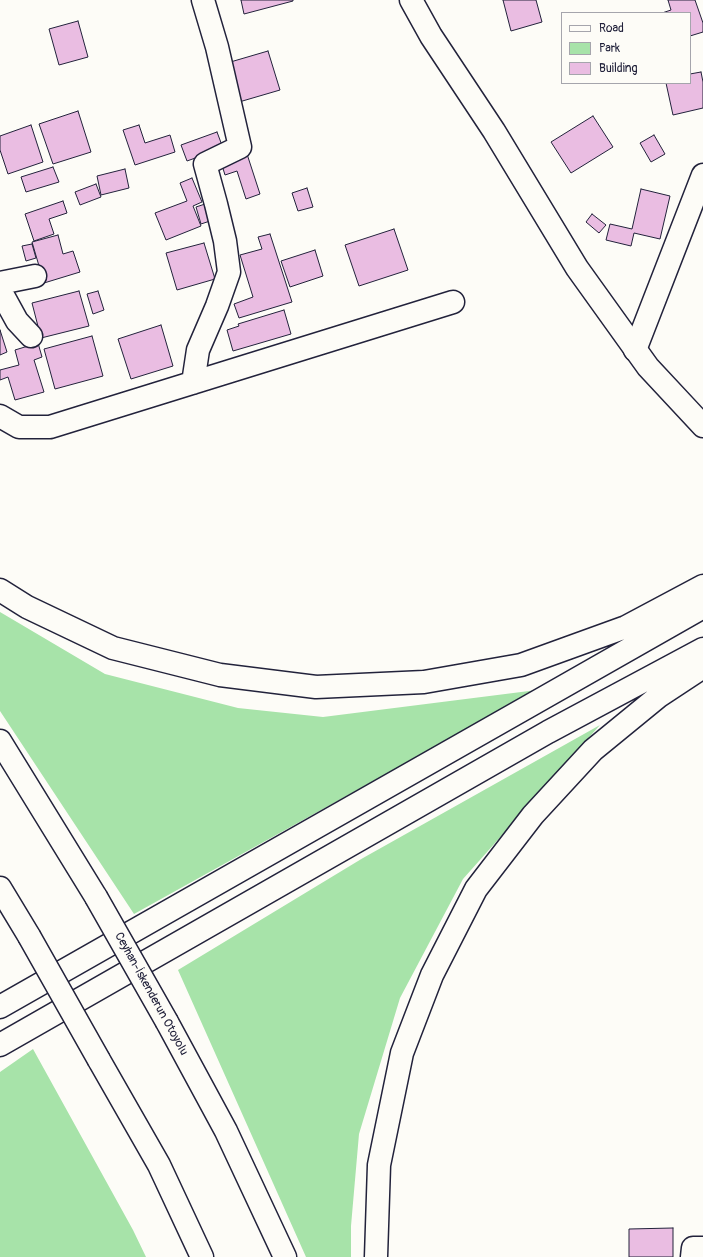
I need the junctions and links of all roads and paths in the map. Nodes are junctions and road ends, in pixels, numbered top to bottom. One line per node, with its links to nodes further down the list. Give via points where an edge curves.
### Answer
1 (203, 0): 10 (main road, via 217,47 240,147 205,164 225,240 229,272 198,350)
2 (411, 0): 9 (main road, via 577,268)
3 (703, 175): 9 (main road)
4 (35, 276): 5 (main road)
5 (0, 282)
6 (0, 290): 8 (main road, via 17,321)
7 (453, 302): 10 (main road)
8 (31, 336)
9 (636, 350): 12 (main road, via 648,367)
10 (193, 382): 11 (main road, via 50,427 19,427)
11 (0, 416)
12 (703, 426)
13 (703, 586): 14 (main road, via 626,627 521,665 424,682 316,687 220,674 113,648 27,607)
14 (0, 590)
15 (703, 606): 20 (main road)
16 (703, 649): 21 (main road, via 548,732)
17 (703, 667): 27 (main road, via 659,696 593,750 533,815 476,889 432,975 402,1053 379,1165)
18 (0, 741): 26 (main road, Ceyhan-İskenderun Otoyolu, bridge, via 96,897 167,1022 226,1131)
19 (0, 888): 22 (main road, bridge, via 30,936)
20 (0, 1007)
21 (0, 1045)
22 (159, 1165): 24 (main road); 25 (main road)
23 (703, 1248): 28 (main road, via 693,1248)
24 (198, 1257)
25 (202, 1257)
26 (285, 1257)
27 (376, 1257)
28 (692, 1257)

